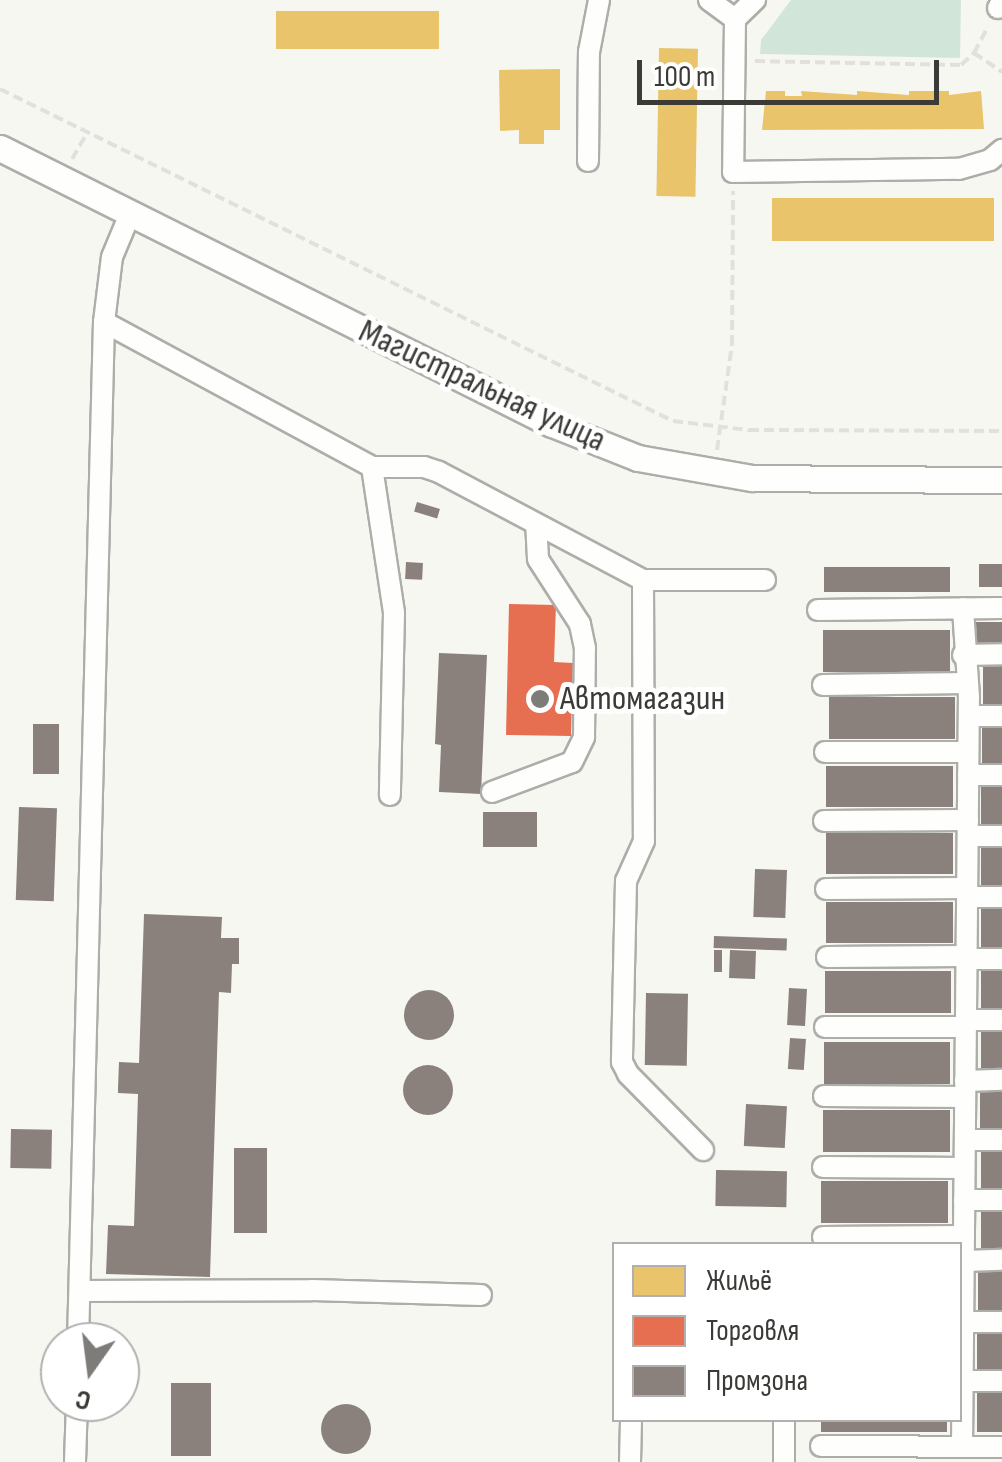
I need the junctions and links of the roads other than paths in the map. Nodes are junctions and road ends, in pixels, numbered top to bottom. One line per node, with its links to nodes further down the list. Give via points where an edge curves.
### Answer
1 (599, 0): 7 (lane, via 589,52)
2 (709, 0): 4 (lane)
3 (754, 0): 4 (lane)
4 (736, 20): 6 (lane, via 733,172 959,169)
5 (0, 148): 8 (main road, Магистральная улица)
6 (1002, 150)
7 (588, 162)
8 (130, 214): 9 (lane, via 112,257); 11 (main road, Магистральная улица, via 552,424 638,458 752,478)
9 (104, 322): 10 (lane); 56 (lane)
10 (372, 467): 12 (lane, via 439,472); 29 (lane, via 394,613)
11 (1002, 480)
12 (536, 526): 13 (lane); 28 (lane, via 538,559 580,624 586,648 584,737 572,762)
13 (643, 580): 14 (lane); 47 (lane, via 644,841 626,880 622,1062)
14 (766, 580)
15 (963, 608): 16 (lane); 17 (lane); 18 (lane)
16 (1002, 608)
17 (818, 610)
18 (963, 654): 19 (lane); 20 (lane)
19 (1002, 654)
20 (967, 683): 21 (lane); 22 (lane)
21 (823, 685)
22 (969, 716): 23 (lane); 25 (lane)
23 (1002, 716)
24 (825, 752): 25 (lane)
25 (968, 752): 26 (lane)
26 (968, 775): 27 (lane); 31 (lane)
27 (1002, 775)
28 (492, 792)
29 (390, 795)
30 (824, 821): 31 (lane)
31 (968, 828): 32 (lane); 34 (lane)
32 (1002, 836)
33 (826, 888): 34 (lane)
34 (967, 893): 35 (lane); 37 (lane)
35 (1002, 897)
36 (827, 957): 37 (lane)
37 (966, 957): 38 (lane); 40 (lane)
38 (1002, 959)
39 (1002, 1020): 40 (lane)
40 (966, 1023): 41 (lane); 43 (lane)
41 (826, 1027)
42 (1002, 1080): 43 (lane)
43 (965, 1089): 44 (lane); 45 (lane)
44 (824, 1096)
45 (965, 1140): 46 (lane); 49 (lane)
46 (1002, 1140)
47 (703, 1150)
48 (823, 1167): 49 (lane)
49 (964, 1168): 50 (lane)
50 (964, 1200): 51 (lane); 52 (lane)
51 (1002, 1200)
52 (964, 1236): 53 (lane); 55 (lane)
53 (823, 1238)
54 (1002, 1260): 55 (lane)
55 (964, 1261): 58 (lane)
56 (80, 1291): 57 (lane); 59 (lane)
57 (481, 1294)
58 (962, 1312): 60 (lane)
59 (79, 1322)
60 (1002, 1322)
61 (962, 1378): 62 (lane)
62 (1002, 1381)
63 (76, 1422): 70 (lane)
64 (631, 1422): 71 (lane)
65 (784, 1422): 72 (lane)
66 (962, 1422): 68 (lane)
67 (821, 1446): 68 (lane)
68 (962, 1447): 69 (lane)
69 (1002, 1447)
70 (75, 1462)
71 (630, 1462)
72 (784, 1462)

